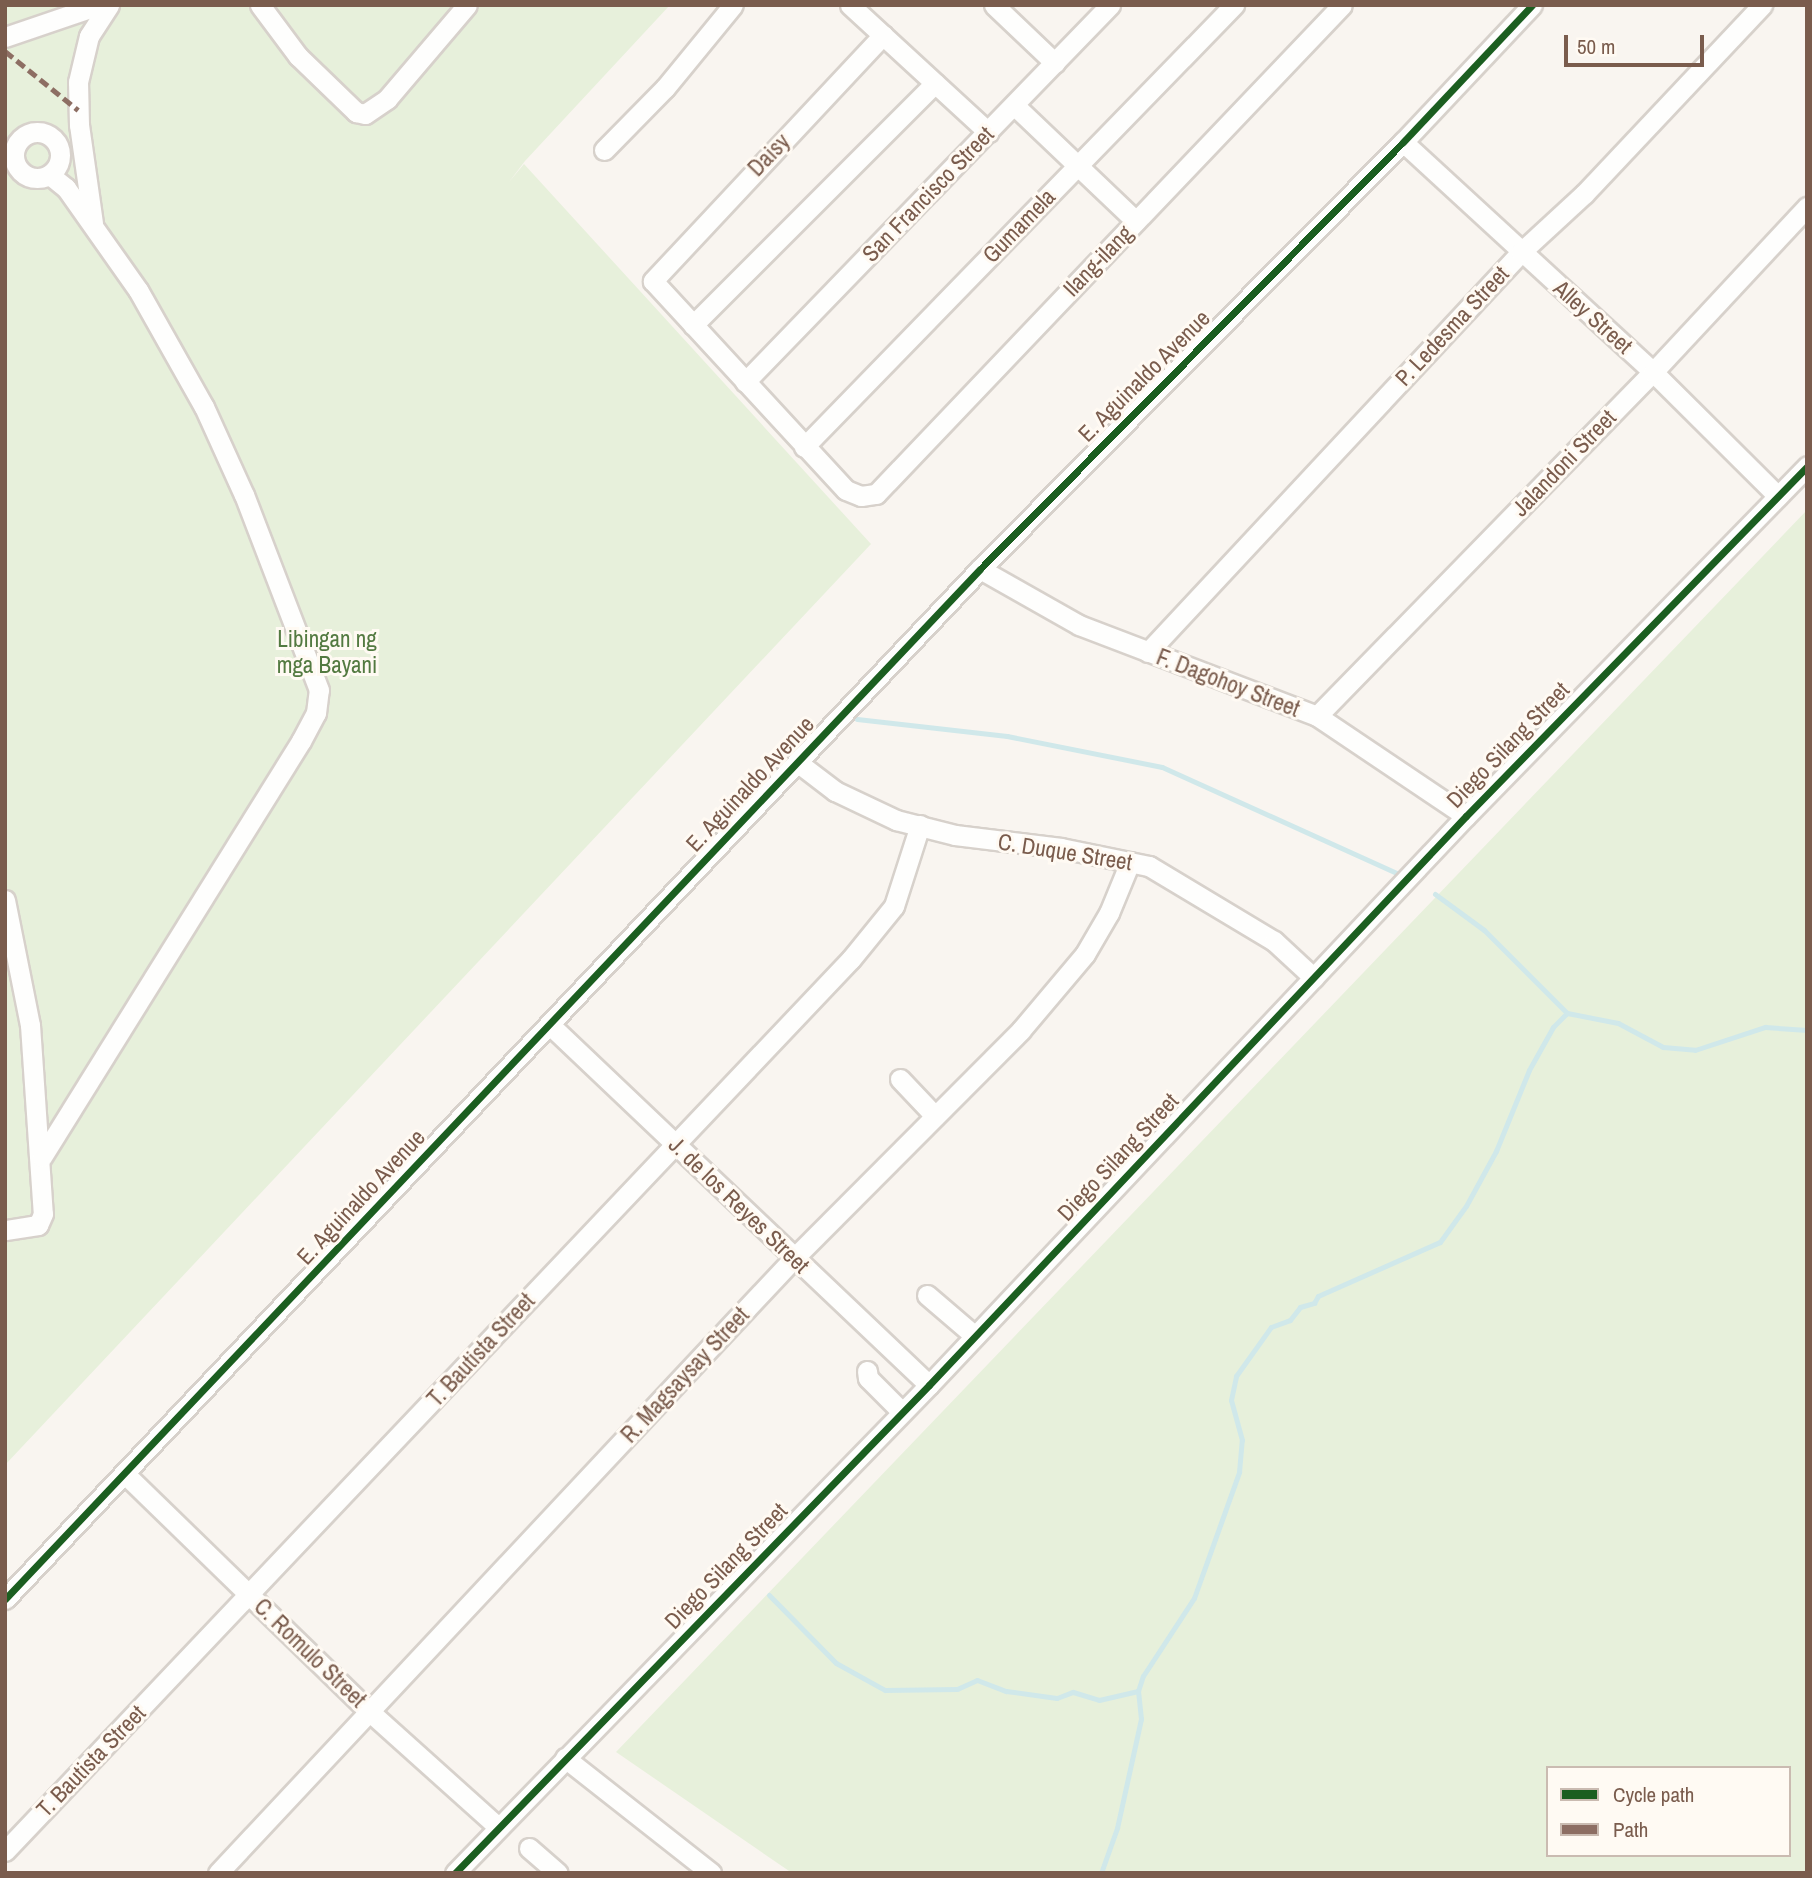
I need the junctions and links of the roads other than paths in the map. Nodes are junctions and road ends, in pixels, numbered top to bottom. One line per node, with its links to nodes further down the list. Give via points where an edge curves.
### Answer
1 (99, 5): 14 (street)
2 (109, 5): 27 (street, via 89,36 78,82 79,125)
3 (260, 5): 4 (street, via 298,56 356,113 374,111 387,99)
4 (467, 5)
5 (733, 5): 21 (street, via 664,88)
6 (850, 5): 13 (street)
7 (994, 5): 15 (street)
8 (1110, 5): 15 (street, San Francisco Street)
9 (1234, 5): 22 (street, Gumamela)
10 (1342, 5): 26 (street, Ilang-ilang)
11 (1532, 5): 20 (street, E. Aguinaldo Avenue)
12 (1762, 5): 28 (street, P. Ledesma Street, via 1584,194)
13 (883, 36): 16 (street); 29 (street, Daisy, via 654,275 656,287)
14 (5, 37)
15 (1055, 62): 17 (street, San Francisco Street)
16 (935, 83): 18 (street); 29 (street)
17 (1014, 104): 18 (street, San Francisco Street); 22 (street)
18 (988, 132): 31 (street, San Francisco Street)
19 (11, 137): 23 (street); 24 (street, via 37,131 51,136 61,156)
20 (1403, 142): 28 (street, Alley Street); 35 (street, E. Aguinaldo Avenue)
21 (604, 150)
22 (1078, 165): 26 (street); 32 (street, Gumamela)
23 (11, 167): 24 (street, via 35,178)
24 (50, 175): 27 (street)
25 (1807, 207): 30 (street, Jalandoni Street)
26 (1136, 220): 32 (street, Ilang-ilang, via 876,494 861,496 846,490)
27 (93, 224): 48 (street, via 138,290 204,407 244,495 319,690 316,713 301,741)
28 (1521, 252): 30 (street, Alley Street); 36 (street, P. Ledesma Street)
29 (694, 325): 31 (street)
30 (1653, 372): 34 (street, Alley Street); 37 (street, Jalandoni Street)
31 (745, 382): 32 (street)
32 (804, 447)
33 (1807, 466): 34 (street, Diego Silang Street)
34 (1778, 496): 39 (street, Diego Silang Street)
35 (980, 569): 36 (street, F. Dagohoy Street, via 1079,625); 38 (street, E. Aguinaldo Avenue)
36 (1149, 652): 37 (street, F. Dagohoy Street)
37 (1317, 716): 39 (street, F. Dagohoy Street)
38 (797, 762): 40 (street, C. Duque Street, via 835,790 896,820); 44 (street, E. Aguinaldo Avenue)
39 (1466, 816): 43 (street, Diego Silang Street)
40 (920, 825): 41 (street, C. Duque Street, via 955,835); 47 (street, T. Bautista Street, via 894,906 851,958)
41 (1130, 862): 43 (street, C. Duque Street, via 1149,866 1203,896 1274,941); 46 (street, R. Magsaysay Street, via 1110,914 1084,954 1021,1030)
42 (5, 900): 48 (street, via 30,1026)
43 (1314, 978): 52 (street, Diego Silang Street)
44 (550, 1024): 47 (street, J. de los Reyes Street); 56 (street, E. Aguinaldo Avenue)
45 (900, 1079): 46 (street)
46 (935, 1116): 50 (street, R. Magsaysay Street)
47 (676, 1143): 50 (street, J. de los Reyes Street); 57 (street, T. Bautista Street)
48 (42, 1157): 49 (street, via 43,1214 38,1225)
49 (5, 1230)
50 (793, 1259): 54 (street, J. de los Reyes Street); 59 (street, R. Magsaysay Street)
51 (927, 1295): 52 (street)
52 (975, 1336): 54 (street, Diego Silang Street)
53 (867, 1371): 55 (street, via 868,1378)
54 (929, 1385): 55 (street, Diego Silang Street)
55 (902, 1412): 60 (street, Diego Silang Street)
56 (126, 1475): 57 (street, C. Romulo Street); 58 (street, E. Aguinaldo Avenue)
57 (250, 1595): 59 (street, C. Romulo Street); 63 (street, T. Bautista Street)
58 (5, 1600)
59 (370, 1712): 61 (street, C. Romulo Street); 64 (street, R. Magsaysay Street)
60 (565, 1758): 61 (street, Diego Silang Street); 67 (street)
61 (499, 1827): 65 (street, Diego Silang Street)
62 (529, 1848): 66 (street)
63 (5, 1851)
64 (218, 1873)
65 (455, 1873)
66 (558, 1873)
67 (711, 1873)

